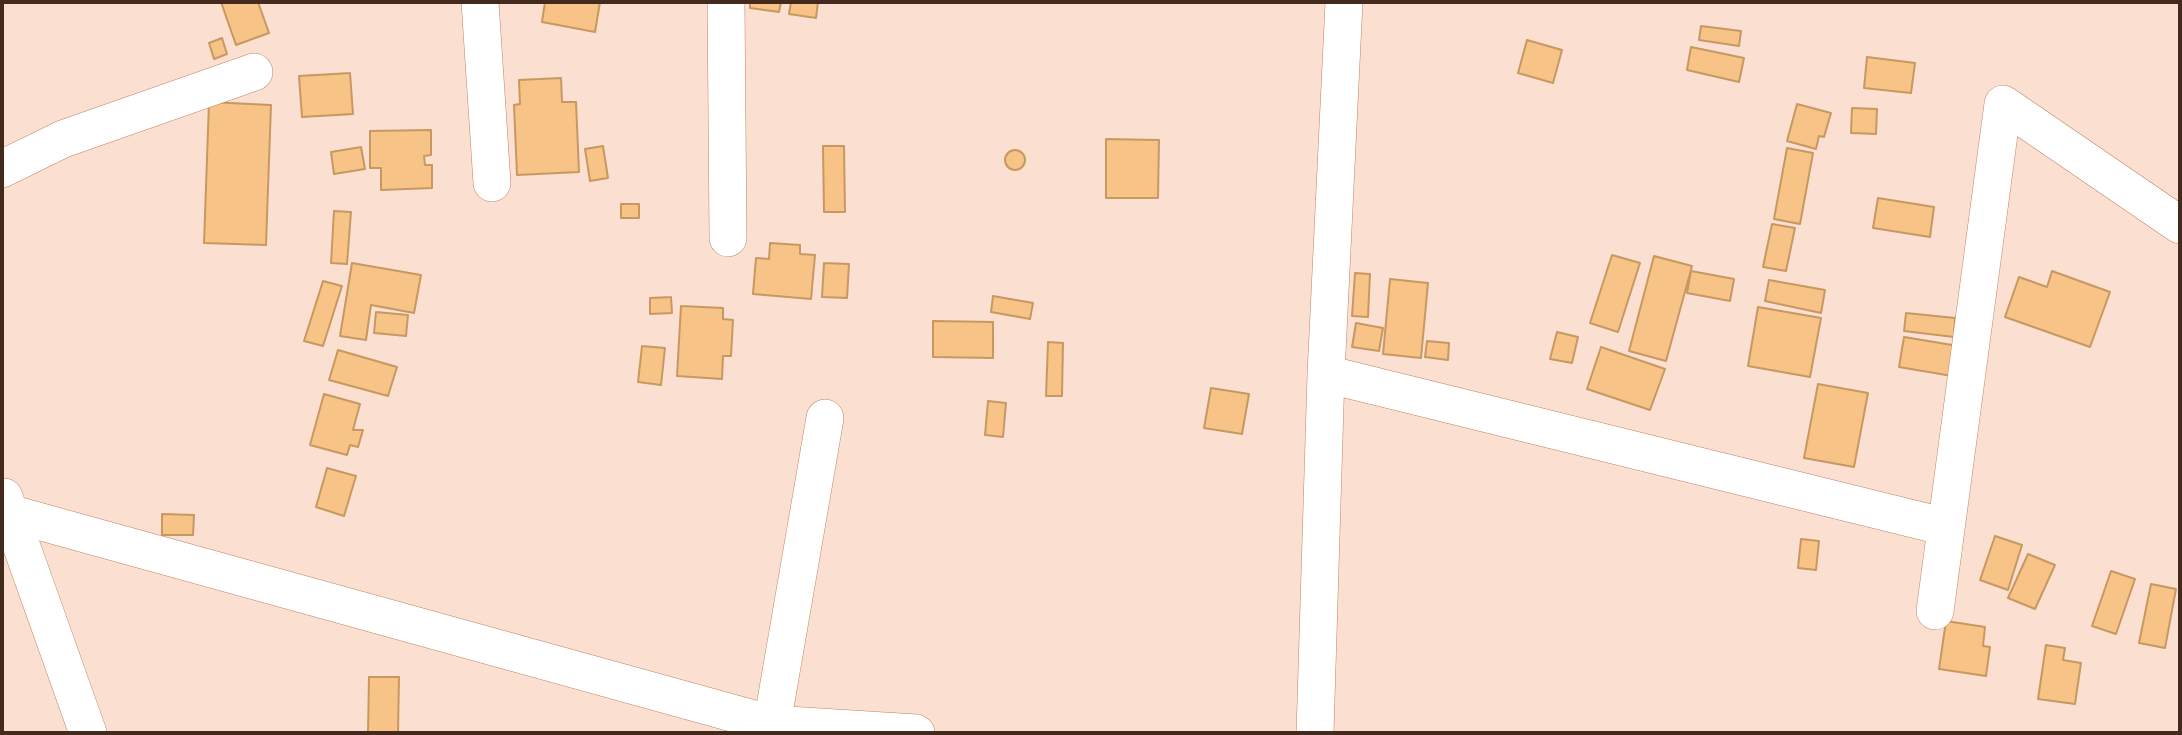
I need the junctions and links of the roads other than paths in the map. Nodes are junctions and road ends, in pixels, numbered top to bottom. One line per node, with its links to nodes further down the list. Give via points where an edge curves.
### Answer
1 (480, 2): 6 (street)
2 (726, 2): 8 (street)
3 (1344, 2): 9 (street)
4 (254, 72): 5 (street, via 62,139)
5 (2, 169)
6 (492, 183)
7 (2180, 225): 12 (street, via 2003,104)
8 (728, 238)
9 (1325, 374): 12 (street); 17 (street)
10 (825, 418): 14 (street)
11 (5, 502): 14 (street); 15 (street)
12 (1946, 527): 13 (street)
13 (1935, 611)
14 (772, 724): 16 (street)
15 (88, 733)
16 (916, 733)
17 (1315, 733)

